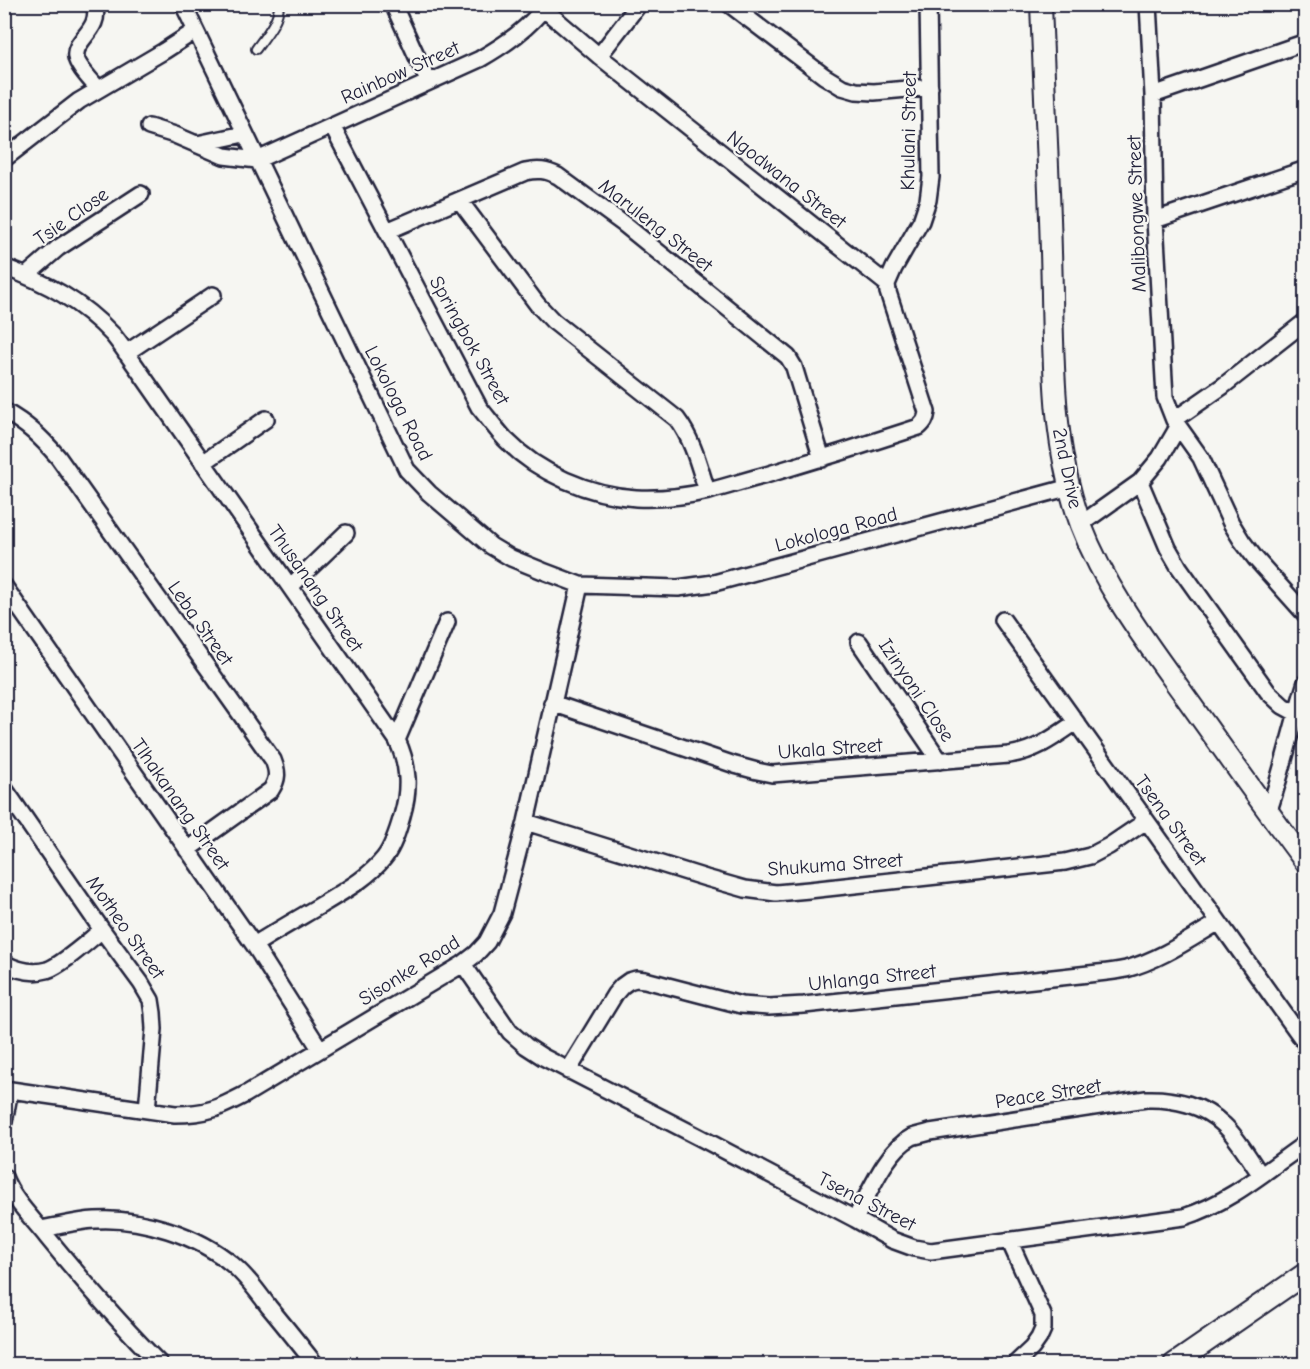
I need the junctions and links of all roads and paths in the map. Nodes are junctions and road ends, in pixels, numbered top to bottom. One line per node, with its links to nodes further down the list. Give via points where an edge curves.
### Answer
1 (93, 4): 17 (street, via 96,17 76,57)
2 (183, 4): 11 (street, Lokologa Road)
3 (279, 4): 13 (lane, via 276,19)
4 (393, 4): 15 (street)
5 (639, 4): 14 (street)
6 (729, 4): 16 (street, via 842,87 874,92)
7 (928, 4): 16 (street, Khulani Street)
8 (1041, 4): 42 (street, 2nd Drive, via 1055,391)
9 (1148, 4): 18 (street, Malibongwe Street)
10 (545, 7): 14 (street, Ngodwana Street); 15 (street, Rainbow Street, via 505,45)
11 (195, 31): 17 (street); 21 (street, Lokologa Road)
12 (1305, 42): 18 (street)
13 (256, 49)
14 (599, 57): 32 (street, Ngodwana Street)
15 (428, 81): 19 (street, Rainbow Street)
16 (930, 87): 32 (street, Khulani Street, via 928,200)
17 (98, 89): 23 (street)
18 (1153, 95): 28 (street, Malibongwe Street)
19 (332, 126): 24 (street, Rainbow Street); 29 (street, Springbok Street)
20 (149, 127): 22 (street)
21 (244, 134): 22 (street); 24 (street, Lokologa Road)
22 (197, 144): 24 (street, via 224,156)
23 (4, 159)
24 (257, 160): 46 (street, Lokologa Road, via 407,470 491,546)
25 (1305, 169): 28 (street)
26 (141, 194): 31 (street, Tsie Close, via 58,248)
27 (460, 201): 29 (street, Maruleng Street); 39 (street, Maruleng Street, via 536,169 558,176 788,357); 43 (street, via 553,321 676,419 692,446)
28 (1155, 220): 38 (street, Malibongwe Street, via 1165,396)
29 (387, 231): 43 (street, Springbok Street, via 479,407 506,440 549,472 594,490 637,498)
30 (4, 267): 31 (street, Thusanang Street)
31 (27, 275): 35 (street, Thusanang Street, via 88,312)
32 (887, 284): 39 (street, Springbok Street, via 926,418 919,427)
33 (213, 295): 35 (street)
34 (1305, 321): 38 (street)
35 (126, 353): 40 (street, Thusanang Street)
36 (4, 411): 63 (street, Leba Street, via 40,436 58,457 277,769 278,777 271,790)
37 (266, 419): 40 (street)
38 (1176, 424): 41 (street, via 1160,458); 49 (street, Malibongwe Street, via 1201,458 1242,541)
39 (822, 459): 43 (street, Springbok Street)
40 (203, 463): 48 (street, Thusanang Street)
41 (1140, 482): 44 (street); 55 (street, via 1179,567 1268,692 1282,706)
42 (1070, 487): 44 (street, 2nd Drive); 46 (street, Lokologa Road, via 714,583 678,588)
43 (707, 491)
44 (1081, 524): 60 (street, 2nd Drive, via 1099,565 1134,625)
45 (346, 533): 48 (street)
46 (580, 585): 54 (street, Sisonke Road)
47 (4, 586): 63 (street, Tlhakanang Street)
48 (290, 587): 57 (street, Thusanang Street)
49 (1305, 615)
50 (1003, 620): 56 (street, Tsena Street)
51 (447, 622): 57 (street)
52 (859, 642): 58 (street, Izinyoni Close)
53 (1305, 682): 55 (street)
54 (552, 703): 58 (street, Ukala Street, via 764,772); 62 (street, Sisonke Road)
55 (1300, 704): 60 (street)
56 (1076, 722): 58 (street, Ukala Street, via 1025,752); 61 (street, Tsena Street)
57 (397, 740): 67 (street, Thusanang Street, via 408,778 406,804 385,856 370,874)
58 (940, 761)
59 (4, 788): 66 (street, Motheo Street)
60 (1268, 813): 64 (street, 2nd Drive)
61 (1146, 821): 62 (street, Shukuma Street, via 1110,846 1065,862 776,892 726,884); 65 (street, Tsena Street)
62 (526, 822): 69 (street, Sisonke Road, via 502,913 487,942)
63 (187, 850): 67 (street, Tlhakanang Street)
64 (1305, 863)
65 (1219, 922): 70 (street, Tsena Street); 72 (street, Uhlanga Street, via 1127,969 804,1005 741,1005 636,979 628,981 615,994)
66 (102, 930): 68 (street, via 48,970 24,971); 74 (street, Motheo Street, via 151,1000 154,1029)
67 (254, 945): 71 (street, Tlhakanang Street)
68 (4, 963)
69 (463, 964): 71 (street, Sisonke Road); 72 (street, Tsena Street, via 510,1032 543,1058)
70 (1305, 1044)
71 (320, 1049): 74 (street, Sisonke Road, via 211,1111 175,1114)
72 (568, 1071): 79 (street, Tsena Street)
73 (7, 1089): 74 (street, Sisonke Road); 75 (street)
74 (147, 1110)
75 (4, 1122)
76 (1305, 1143): 77 (street, Tsena Street)
77 (1261, 1175): 79 (street, Peace Street, via 1214,1117 1176,1101 1146,1099 914,1136 892,1155); 81 (street, Tsena Street, via 1216,1205 1184,1217)
78 (4, 1178): 80 (street)
79 (855, 1219): 81 (street, Tsena Street, via 892,1240 931,1251)
80 (41, 1229): 83 (street); 84 (street, via 97,1220 122,1221 192,1239 233,1265)
81 (1009, 1240): 85 (street, via 1043,1315 1040,1338)
82 (1305, 1273): 86 (street)
83 (160, 1365)
84 (315, 1365)
85 (1015, 1365)
86 (1174, 1365)

